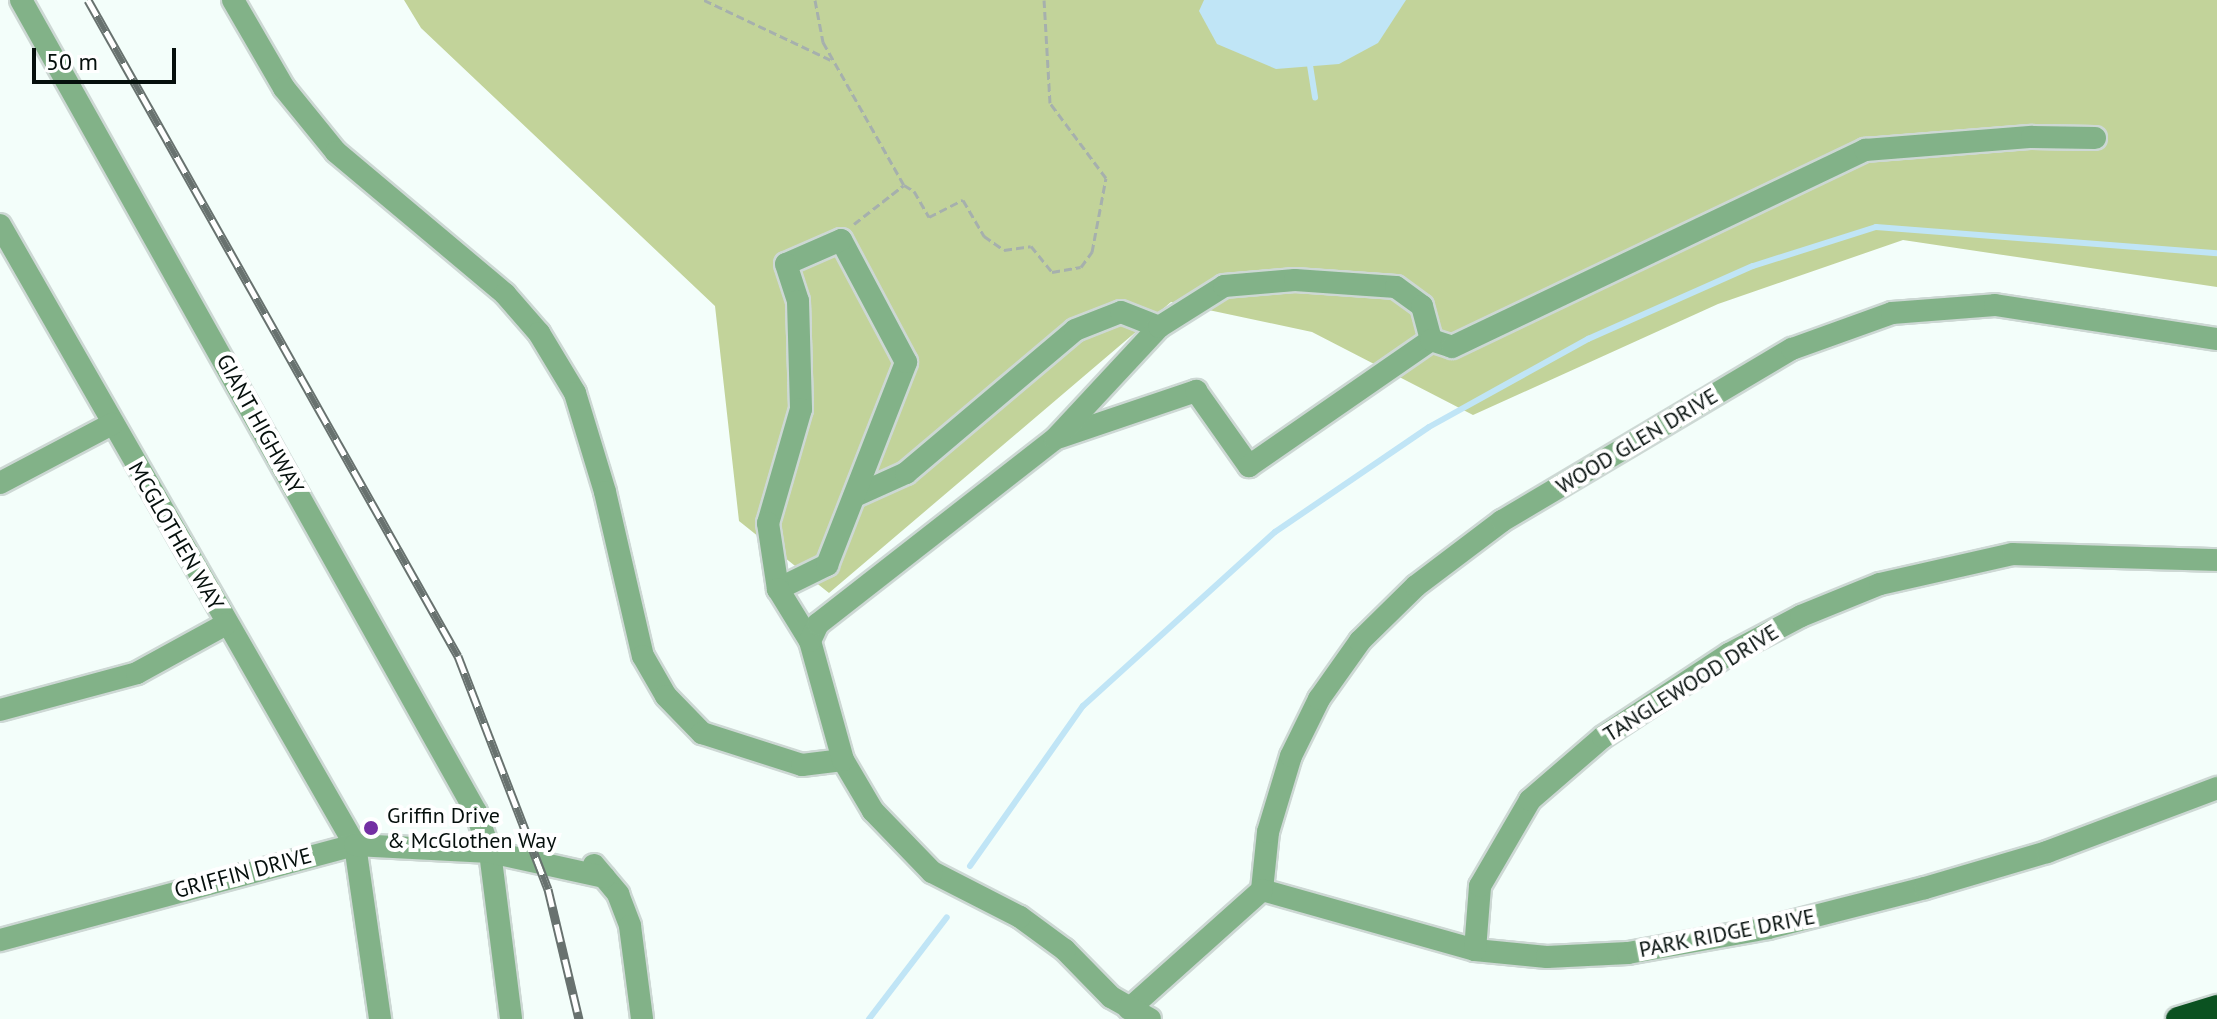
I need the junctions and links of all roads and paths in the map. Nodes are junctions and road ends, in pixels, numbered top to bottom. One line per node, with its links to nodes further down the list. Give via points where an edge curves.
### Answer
1 (21, 0): 26 (street, GIANT HIGHWAY, via 476,812)
2 (233, 0): 23 (street, via 284,88 336,152 505,294 539,333 575,393 643,656 666,696 702,733 802,765)
3 (704, 0): 6 (path)
4 (815, 0): 6 (path)
5 (1044, 0): 8 (path, via 1050,103 1106,178 1092,252 1081,267 1052,272 1031,246 1004,250 984,236 963,200 929,217 914,191)
6 (833, 61): 8 (path)
7 (2095, 138): 13 (street, via 2032,137 1865,150 1452,347)
8 (904, 185): 10 (path, via 863,213)
9 (0, 225): 14 (street, MCGLOTHEN WAY)
10 (841, 240): 17 (street, via 906,362); 19 (street, via 786,264 798,301 801,409 768,523)
11 (1159, 327): 13 (street, via 1224,286 1295,280 1396,287 1410,293 1422,306); 15 (street); 17 (street, via 1121,312 1075,330 906,473)
12 (2217, 339): 27 (street, WOOD GLEN DRIVE, via 1995,305 1892,313 1792,349 1502,521 1416,586 1360,641 1319,699 1291,756 1268,832)
13 (1431, 340): 15 (street, via 1249,466 1196,391)
14 (112, 424): 16 (street); 20 (street, MCGLOTHEN WAY)
15 (1055, 439): 21 (street, via 818,624)
16 (0, 483)
17 (855, 496): 19 (street, via 827,565)
18 (2217, 560): 29 (street, TANGLEWOOD DRIVE, via 2013,554 1880,584 1801,616 1729,654 1603,737 1530,800 1480,886)
19 (778, 589): 21 (street)
20 (226, 624): 22 (street, via 137,673); 25 (street, MCGLOTHEN WAY)
21 (810, 641): 23 (street)
22 (0, 710)
23 (843, 760): 31 (street, via 873,811 932,872 1051,938)
24 (2217, 788): 29 (street, PARK RIDGE DRIVE, via 2047,852 1752,931 1628,953 1547,957)
25 (355, 845): 26 (street, GRIFFIN DRIVE); 28 (street, GRIFFIN DRIVE); 32 (street)
26 (490, 852): 33 (street, GIANT HIGHWAY); 34 (street, GRIFFIN DRIVE, via 531,845 591,860 618,894 630,926)
27 (1262, 890): 29 (street, PARK RIDGE DRIVE); 31 (street)
28 (0, 940)
29 (1475, 950)
30 (2217, 1007): 36 (highway)
31 (1128, 1014): 35 (street)
32 (380, 1019)
33 (511, 1019)
34 (642, 1019)
35 (1150, 1019)
36 (2178, 1019)

